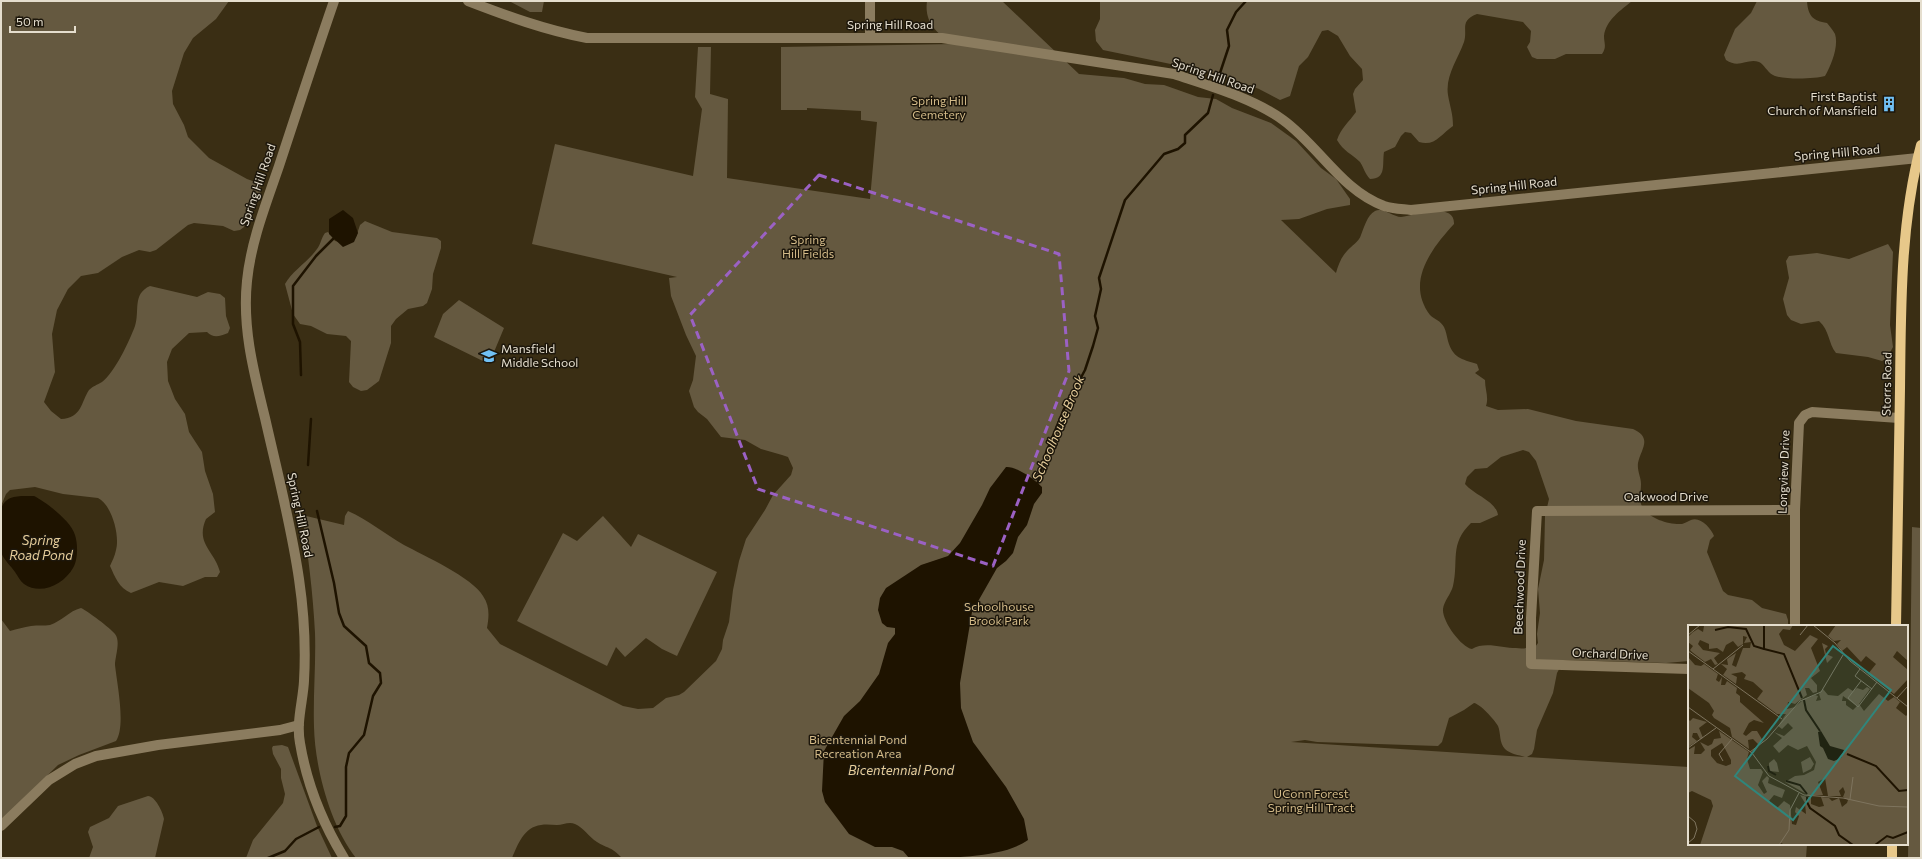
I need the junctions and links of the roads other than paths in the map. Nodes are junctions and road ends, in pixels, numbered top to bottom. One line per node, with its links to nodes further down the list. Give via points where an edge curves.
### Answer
1 (334, 1): 14 (street, Spring Hill Road, via 254,238 247,281 246,314 250,352 290,523 299,578 305,635 304,683)
2 (468, 1): 4 (street, Spring Hill Road, via 525,22 587,38)
3 (870, 1): 4 (street)
4 (870, 37): 6 (street, Spring Hill Road, via 942,38 1174,74 1261,107 1300,133 1347,183 1367,198 1386,206 1411,210)
5 (1921, 145): 6 (main road, Storrs Road)
6 (1918, 158): 7 (main road, Storrs Road, via 1908,212 1903,261)
7 (1899, 418): 8 (street, Longview Drive, via 1812,412 1805,416 1799,424); 11 (main road, Storrs Road)
8 (1795, 510): 9 (street, Oakwood Drive); 10 (street, Longview Drive)
9 (1537, 511): 12 (street, Beechwood Drive)
10 (1795, 625)
11 (1896, 625)
12 (1531, 664): 13 (street, Orchard Drive)
13 (1688, 669)
14 (299, 725): 15 (street, via 280,730 158,745 96,756 75,764 49,780); 17 (street, Spring Hill Road, via 299,740 308,782 329,833)
15 (1, 826)
16 (1892, 845): 18 (main road)
17 (344, 858)
18 (1892, 858)

